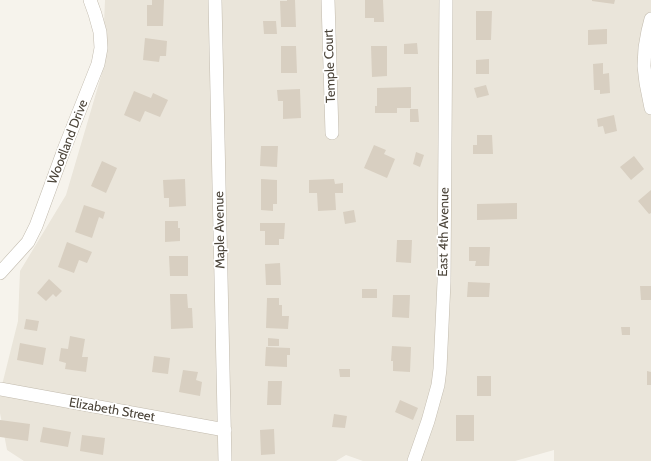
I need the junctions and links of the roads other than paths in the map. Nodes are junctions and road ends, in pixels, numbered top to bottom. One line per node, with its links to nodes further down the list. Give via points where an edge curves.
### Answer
1 (90, 0): 8 (street, Woodland Drive, via 100,32 98,64 36,226 28,242)
2 (216, 0): 10 (street, Maple Avenue)
3 (328, 0): 7 (street, Temple Court)
4 (446, 0): 12 (street, East 4th Avenue, via 444,282 440,369 428,421)
5 (651, 19): 6 (street, via 644,66)
6 (651, 108)
7 (332, 133)
8 (0, 273)
9 (0, 389): 10 (street, Elizabeth Street)
10 (225, 430): 11 (street, Maple Avenue)
11 (225, 461)
12 (414, 461)

